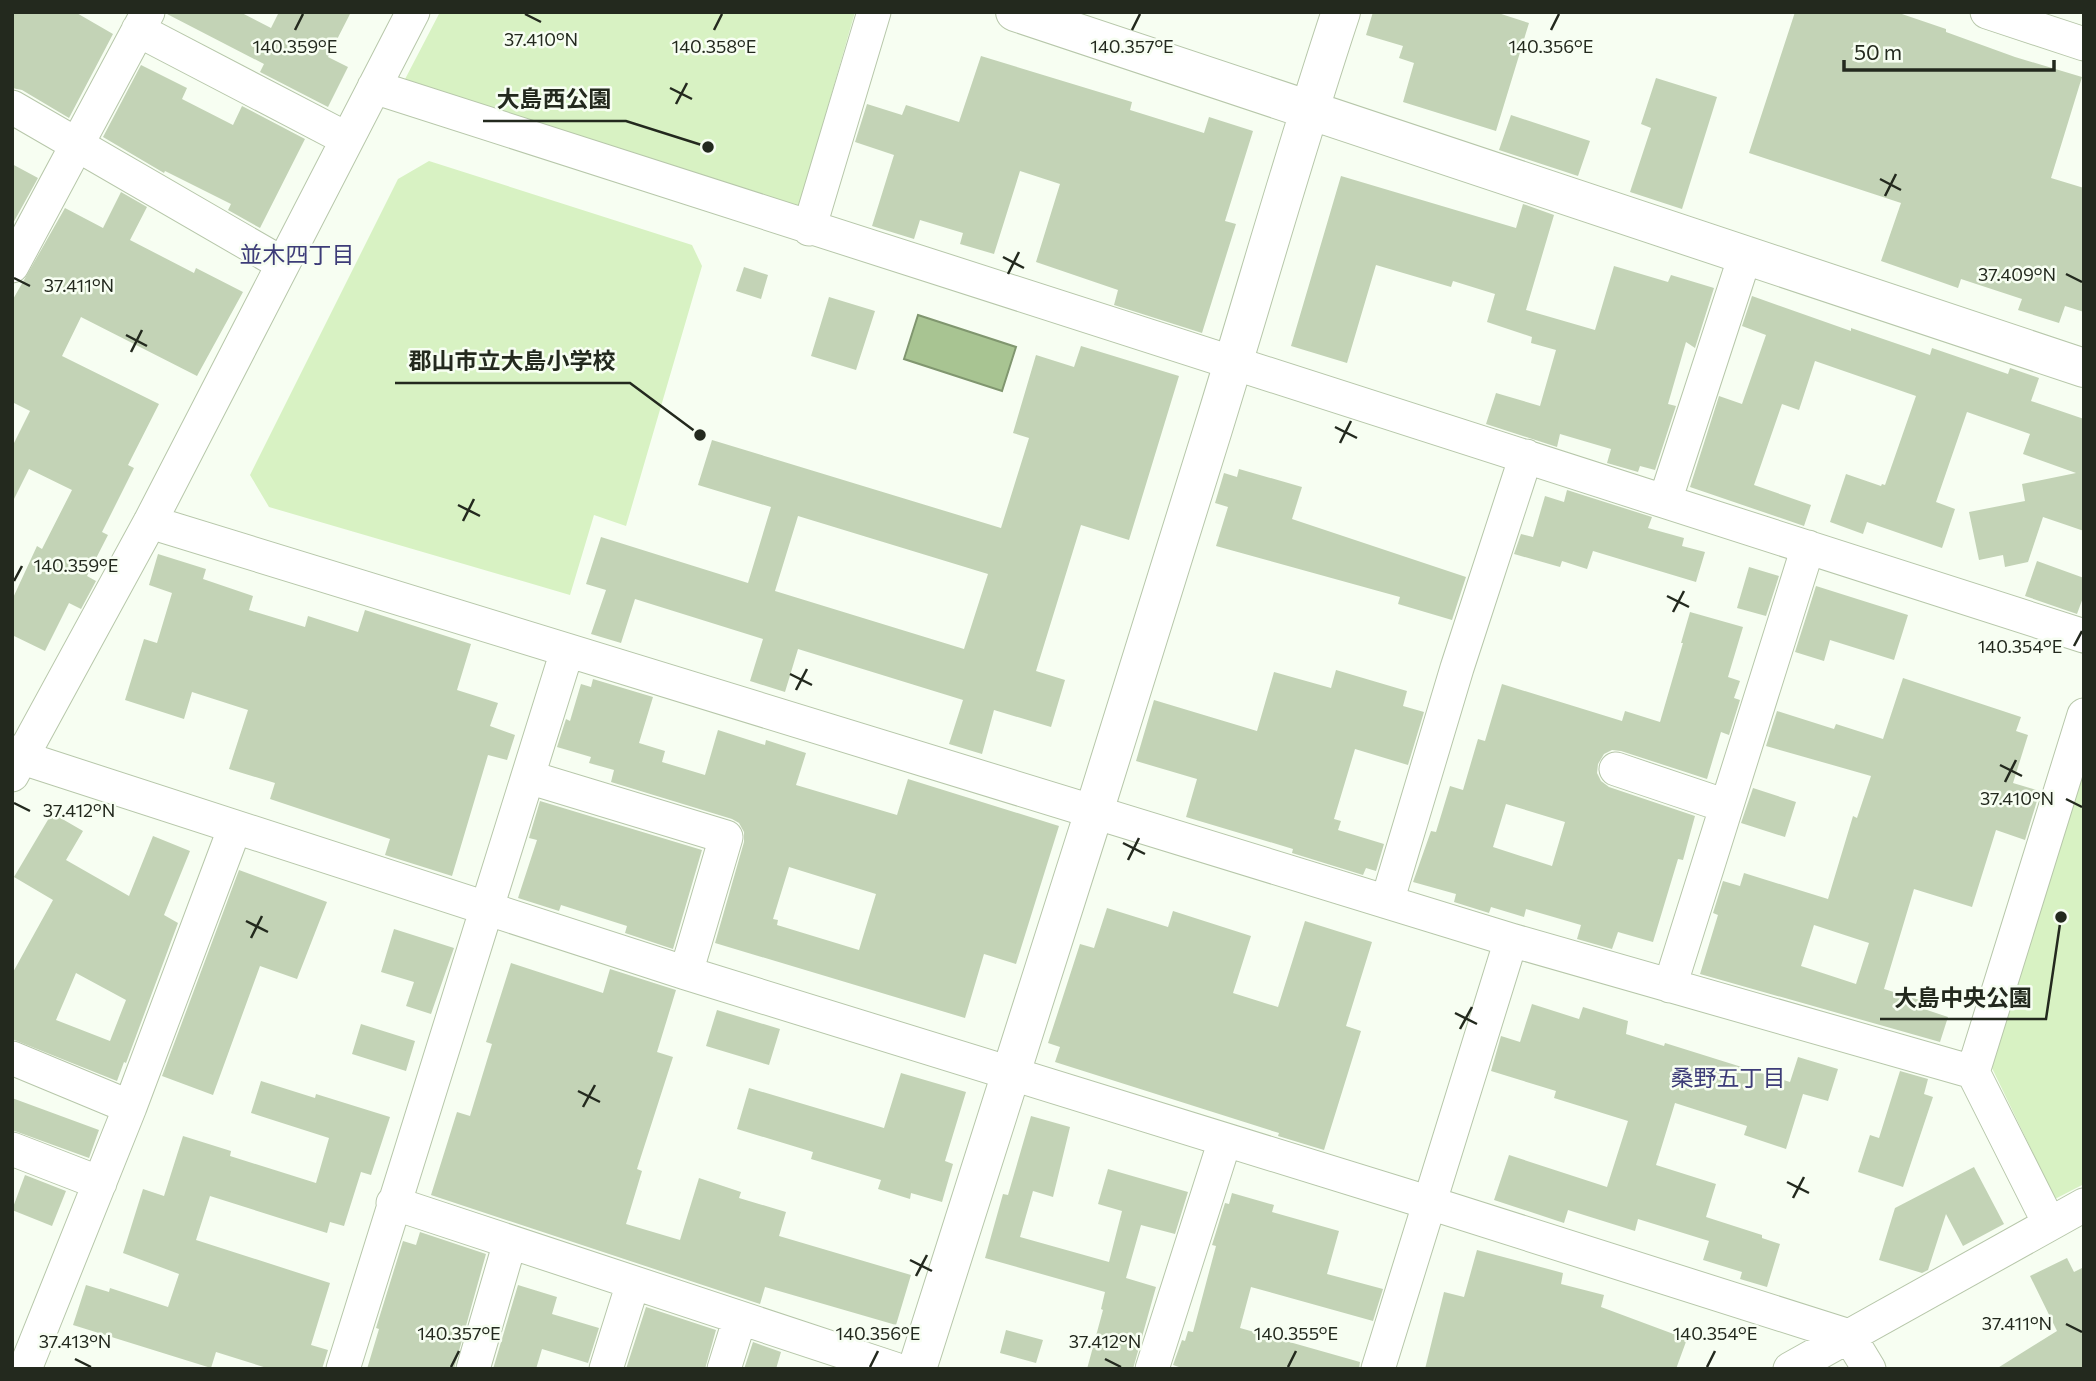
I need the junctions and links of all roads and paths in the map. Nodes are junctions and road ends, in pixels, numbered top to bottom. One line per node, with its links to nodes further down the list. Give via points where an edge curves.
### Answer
1 (413, 12): 8 (street)
2 (874, 12): 13 (street)
3 (1015, 12): 10 (street)
4 (1340, 12): 10 (street)
5 (1996, 14): 7 (street)
6 (143, 21): 11 (street); 12 (street)
7 (2084, 44)
8 (374, 88): 11 (street); 13 (street)
9 (12, 107): 12 (street)
10 (1308, 110): 14 (street); 17 (street)
11 (347, 138): 15 (street)
12 (77, 145): 15 (street); 16 (street)
13 (809, 229): 17 (street)
14 (1745, 256): 18 (street); 20 (street)
15 (283, 264): 21 (street)
16 (12, 266)
17 (1234, 362): 19 (street); 30 (street)
18 (2084, 368)
19 (1526, 456): 20 (street); 32 (street)
20 (1665, 501): 22 (street)
21 (150, 522): 24 (street); 26 (street)
22 (1808, 547): 23 (street); 29 (street)
23 (2084, 636)
24 (567, 651): 28 (street); 30 (street)
25 (2084, 715): 38 (street)
26 (16, 762): 31 (street)
27 (1616, 769): 29 (street)
28 (528, 776): 33 (street); 35 (street, via 726,836)
29 (1726, 806): 36 (street)
30 (1095, 811): 32 (street); 39 (street)
31 (235, 827): 33 (street); 40 (street)
32 (1387, 902): 34 (street)
33 (487, 910): 35 (street); 44 (street)
34 (1511, 940): 36 (street); 45 (street)
35 (686, 973): 39 (street)
36 (1670, 986): 38 (street)
37 (12, 1058): 40 (street)
38 (1973, 1072): 47 (street)
39 (1012, 1076): 41 (street); 58 (street)
40 (130, 1107): 43 (street)
41 (1225, 1140): 45 (street); 59 (street)
42 (12, 1149): 43 (street)
43 (100, 1183): 52 (street)
44 (393, 1203): 48 (street); 53 (street)
45 (1430, 1203): 51 (street); 60 (street)
46 (2084, 1205): 47 (street)
47 (2049, 1223): 51 (street)
48 (510, 1242): 49 (street); 54 (street)
49 (633, 1283): 50 (street); 55 (street)
50 (740, 1318): 56 (street); 57 (street)
51 (1849, 1336): 61 (street); 62 (street)
52 (25, 1369)
53 (343, 1369)
54 (473, 1369)
55 (606, 1369)
56 (724, 1369)
57 (895, 1369)
58 (917, 1369)
59 (1152, 1369)
60 (1378, 1369)
61 (1790, 1369)
62 (1869, 1369)

